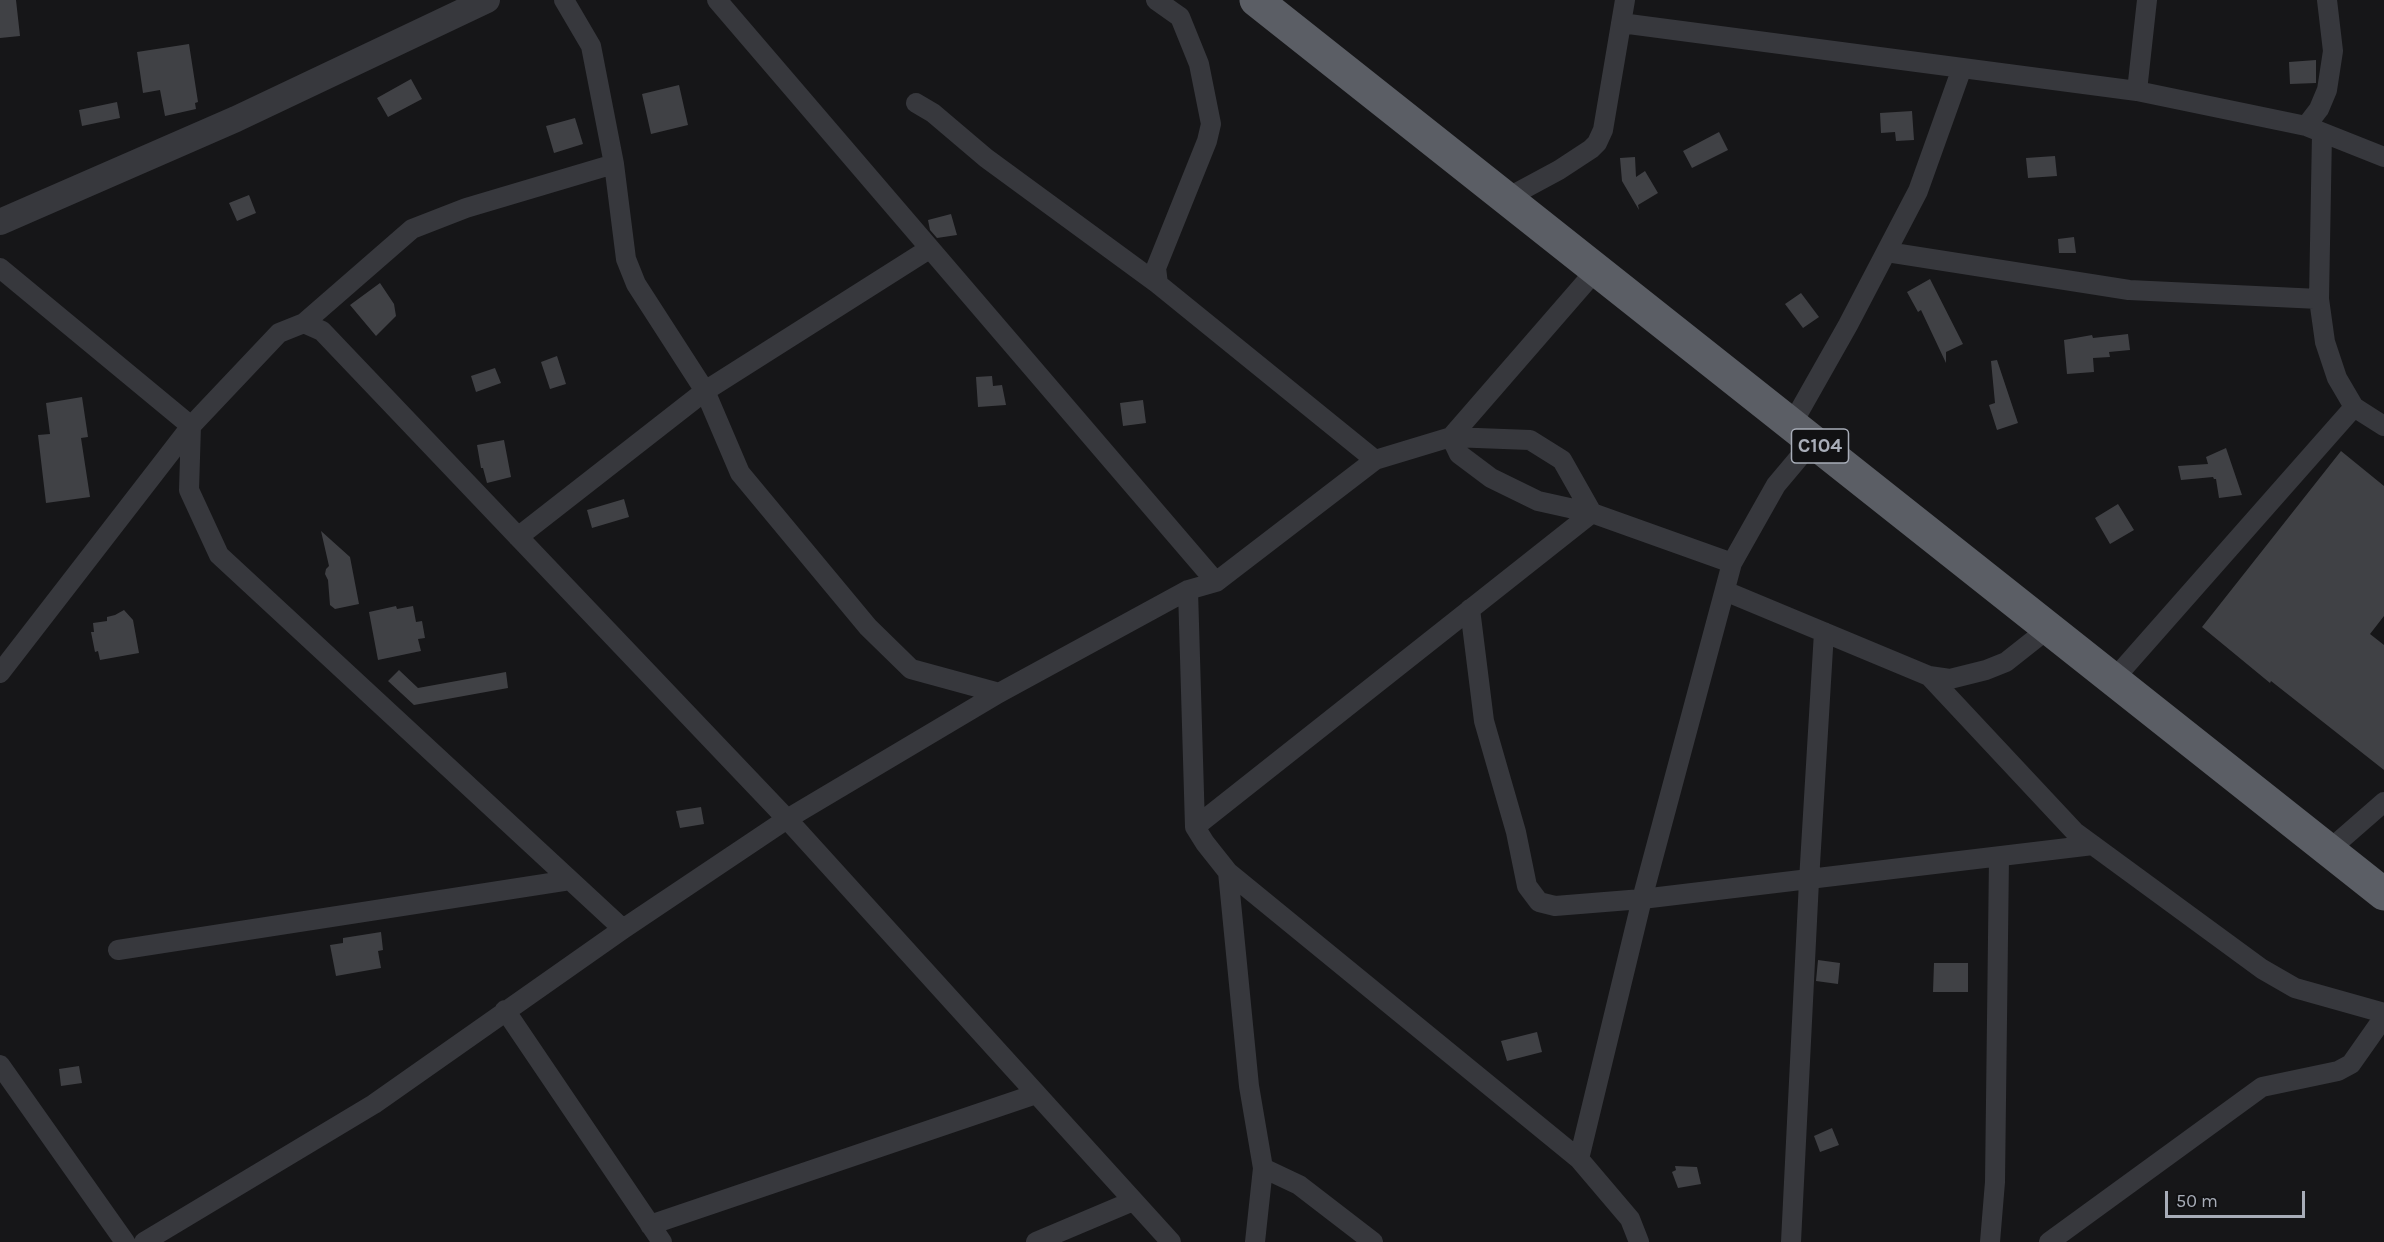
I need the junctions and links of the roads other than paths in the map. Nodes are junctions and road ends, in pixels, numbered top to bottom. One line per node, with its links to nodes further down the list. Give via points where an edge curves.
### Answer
1 (487, 0): 17 (street, via 236,119)
2 (564, 0): 15 (street, via 591,46)
3 (717, 0): 18 (street)
4 (1156, 0): 22 (street, via 1180,17 1199,64 1211,124 1156,268)
5 (1256, 0): 16 (highway, C104)
6 (1625, 0): 9 (street)
7 (2147, 0): 11 (street)
8 (2327, 0): 13 (street, via 2333,51 2327,90)
9 (1621, 23): 10 (street); 16 (street, via 1603,129 1597,142 1559,170)
10 (1962, 68): 11 (street); 19 (street, via 1918,190)
11 (2137, 91): 13 (street)
12 (916, 104): 22 (street)
13 (2314, 130): 14 (street); 23 (street)
14 (2384, 157)
15 (614, 164): 24 (street, via 466,208 412,229); 25 (street, via 626,260 636,284)
16 (1507, 198): 21 (highway, C104)
17 (0, 222)
18 (929, 249): 25 (street); 35 (street)
19 (1887, 252): 23 (street, via 2129,290); 29 (street, via 1848,326)
20 (0, 268): 27 (street)
21 (1597, 269): 29 (highway, C104); 30 (street)
22 (1158, 284): 31 (street)
23 (2319, 299): 26 (street, via 2325,342 2337,378)
24 (304, 323): 27 (street, via 279,333); 33 (street, via 322,332)
25 (705, 391): 33 (street); 44 (street, via 740,473 868,627 911,669)
26 (2355, 407): 28 (street); 43 (street)
27 (191, 426): 41 (street); 52 (street, via 189,490 219,555)
28 (2384, 426)
29 (1803, 432): 34 (street); 39 (highway, C104)
30 (1451, 437): 31 (street); 32 (street, via 1459,454 1491,478 1538,501); 32 (street, via 1530,440 1562,460)
31 (1375, 460): 35 (street)
32 (1592, 513): 34 (street); 38 (street)
33 (518, 537): 46 (street)
34 (1732, 563): 37 (street)
35 (1216, 582): 36 (street)
36 (1188, 590): 44 (street); 47 (street)
37 (1725, 591): 40 (street); 55 (street)
38 (1470, 609): 47 (street); 55 (street, via 1484,721 1527,886 1539,902 1555,906)
39 (2049, 628): 42 (street, via 2006,662 1950,679); 43 (highway, C104)
40 (1824, 632): 42 (street); 53 (street)
41 (0, 673)
42 (1929, 676): 48 (street, via 2058,815)
43 (2114, 679): 49 (highway, C104)
44 (999, 693): 46 (street)
45 (2384, 802): 49 (street)
46 (787, 819): 56 (street); 62 (street)
47 (1195, 827): 51 (street)
48 (2093, 845): 50 (street); 59 (street, via 2262,969 2295,988)
49 (2329, 850): 54 (highway, C104)
50 (1999, 857): 53 (street); 76 (street, via 1995,1182)
51 (1228, 872): 63 (street); 64 (street, via 1249,1086)
52 (570, 880): 56 (street); 57 (street)
53 (1809, 881): 55 (street); 75 (street)
54 (2384, 894)
55 (1642, 900): 63 (street)
56 (623, 929): 58 (street)
57 (118, 950)
58 (505, 1010): 66 (street); 68 (street, via 374,1104)
59 (2384, 1012)
60 (2384, 1017): 77 (street, via 2350,1064 2338,1071 2262,1087)
61 (0, 1065): 67 (street)
62 (1036, 1094): 65 (street); 66 (street)
63 (1579, 1159): 74 (street, via 1630,1219)
64 (1263, 1168): 72 (street); 73 (street, via 1299,1185)
65 (1133, 1201): 70 (street); 71 (street)
66 (650, 1225): 69 (street)
67 (125, 1242)
68 (144, 1242)
69 (662, 1242)
70 (1036, 1242)
71 (1171, 1242)
72 (1255, 1242)
73 (1373, 1242)
74 (1639, 1242)
75 (1791, 1242)
76 (1990, 1242)
77 (2049, 1242)

